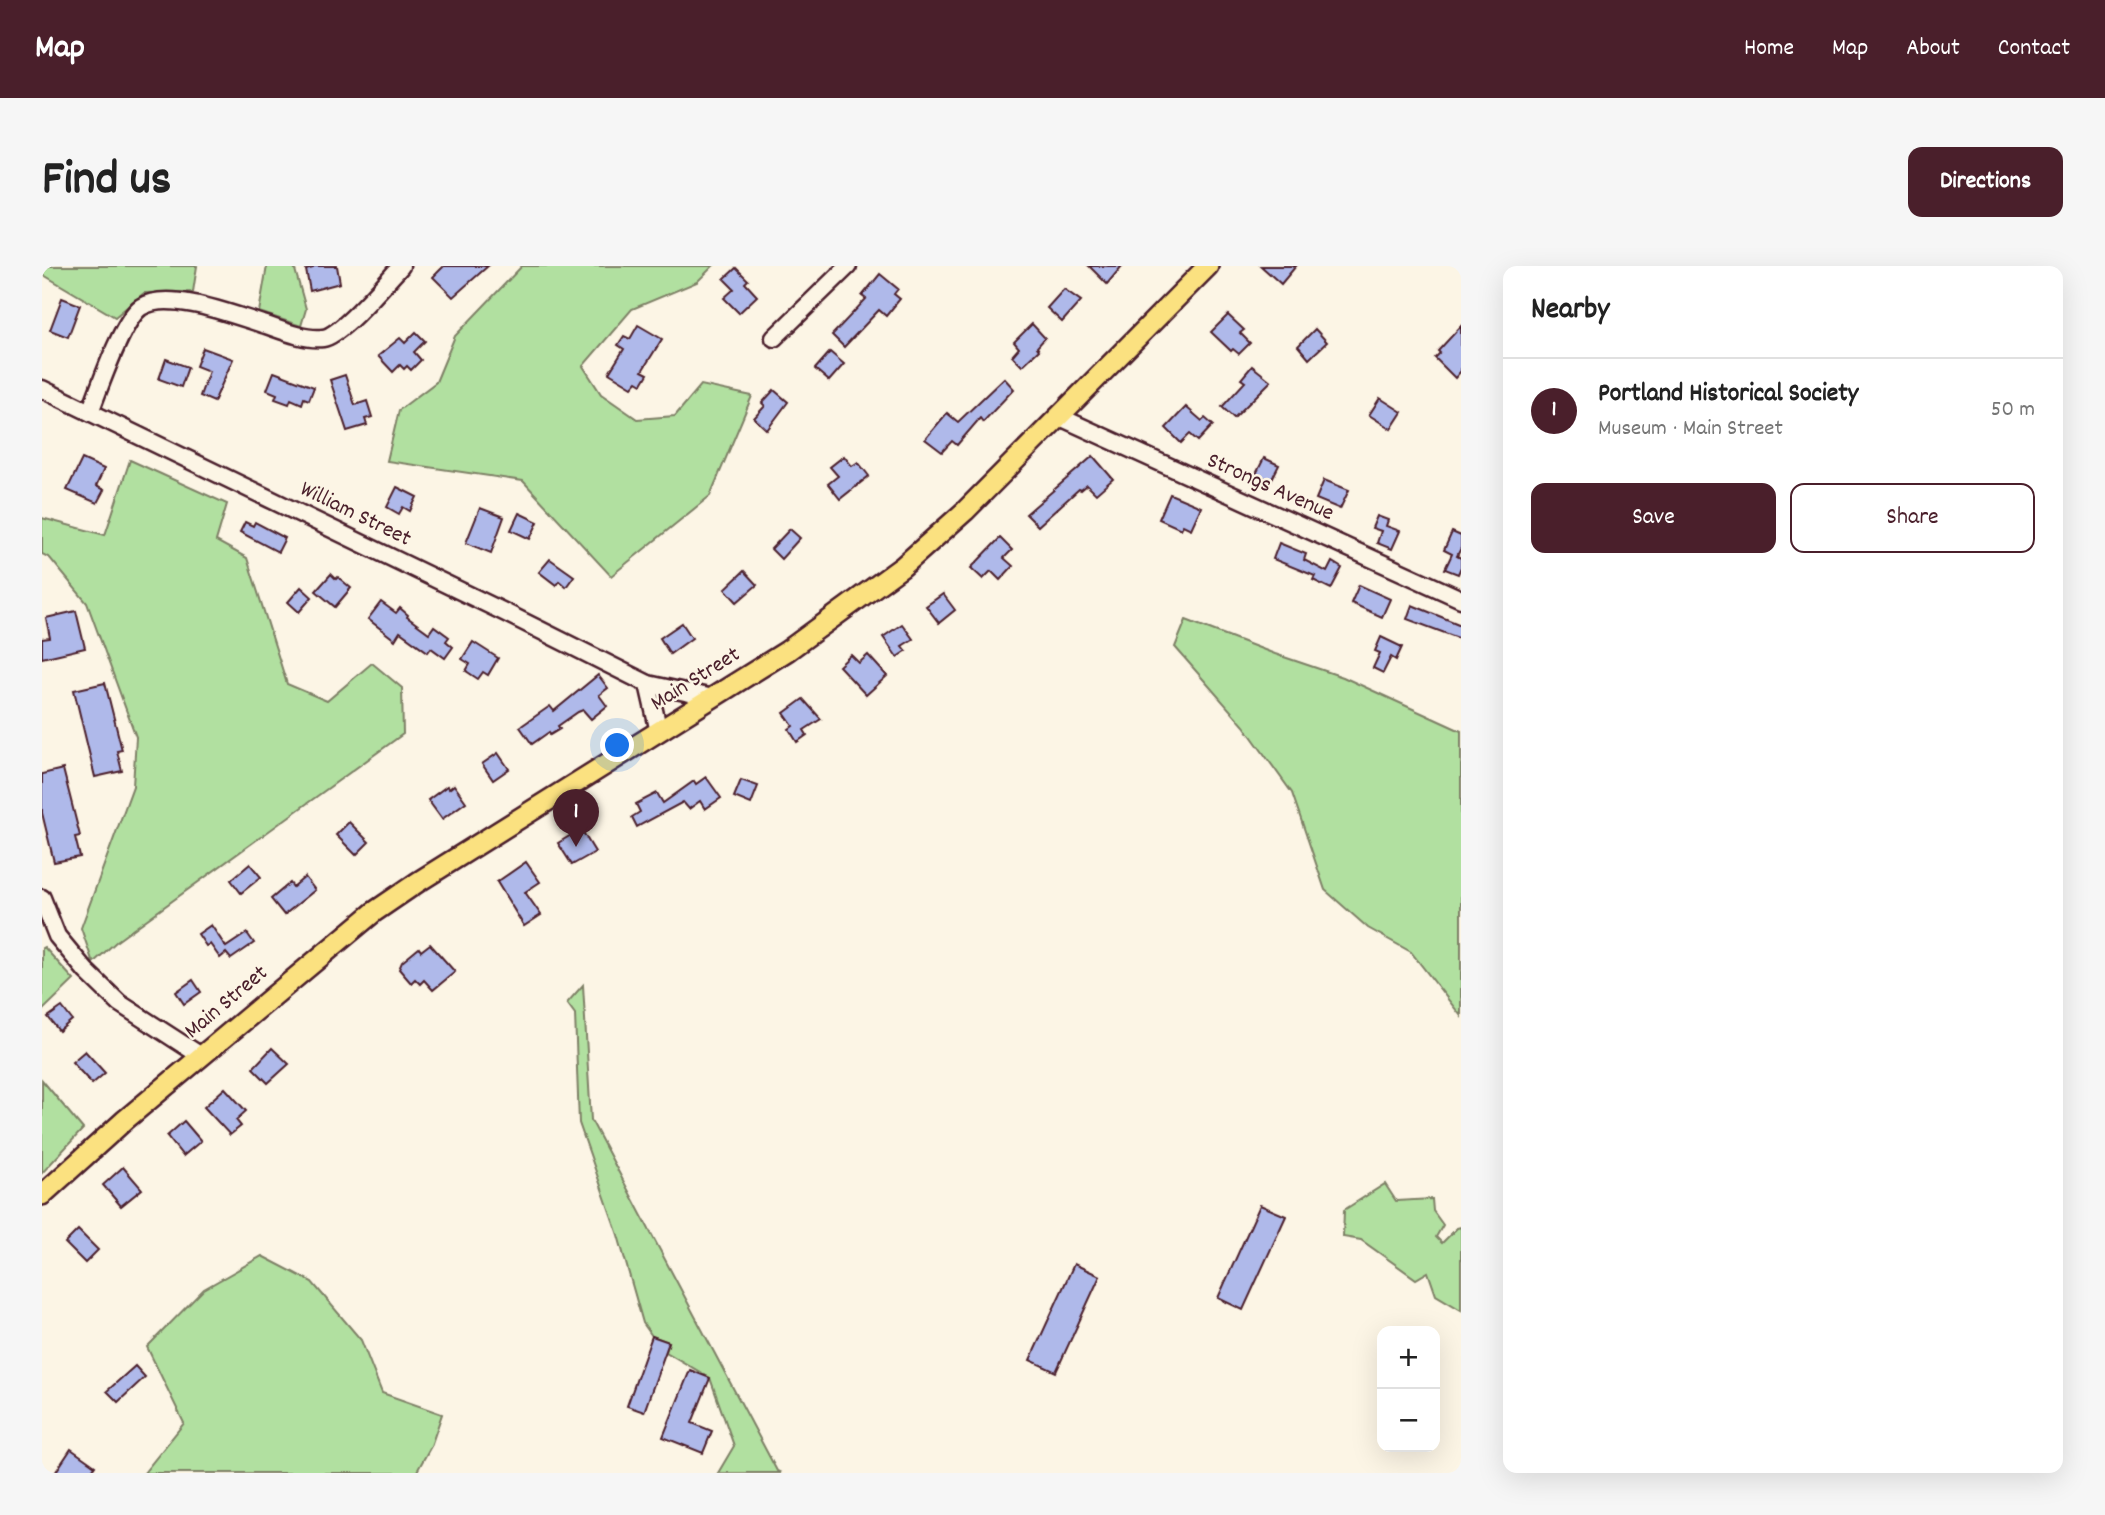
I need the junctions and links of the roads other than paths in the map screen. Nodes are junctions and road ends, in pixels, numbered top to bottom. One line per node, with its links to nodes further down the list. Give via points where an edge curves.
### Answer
1 (401, 266): 6 (street, via 339,331 324,338 166,300 141,307 123,330)
2 (848, 266): 4 (street)
3 (1208, 266): 7 (main road, Main Street)
4 (774, 338)
5 (42, 389): 6 (street, William Street)
6 (90, 412): 9 (street, William Street)
7 (1060, 417): 8 (street, Strongs Avenue); 10 (main road, Main Street, via 902,567 787,651)
8 (1461, 599)
9 (648, 684): 10 (street, William Street); 11 (street)
10 (713, 698): 11 (main road, Main Street)
11 (659, 732): 13 (main road, Main Street, via 374,912)
12 (42, 898): 13 (street, via 57,936 86,971 120,1003)
13 (201, 1056): 14 (main road, Main Street)
14 (42, 1195)

